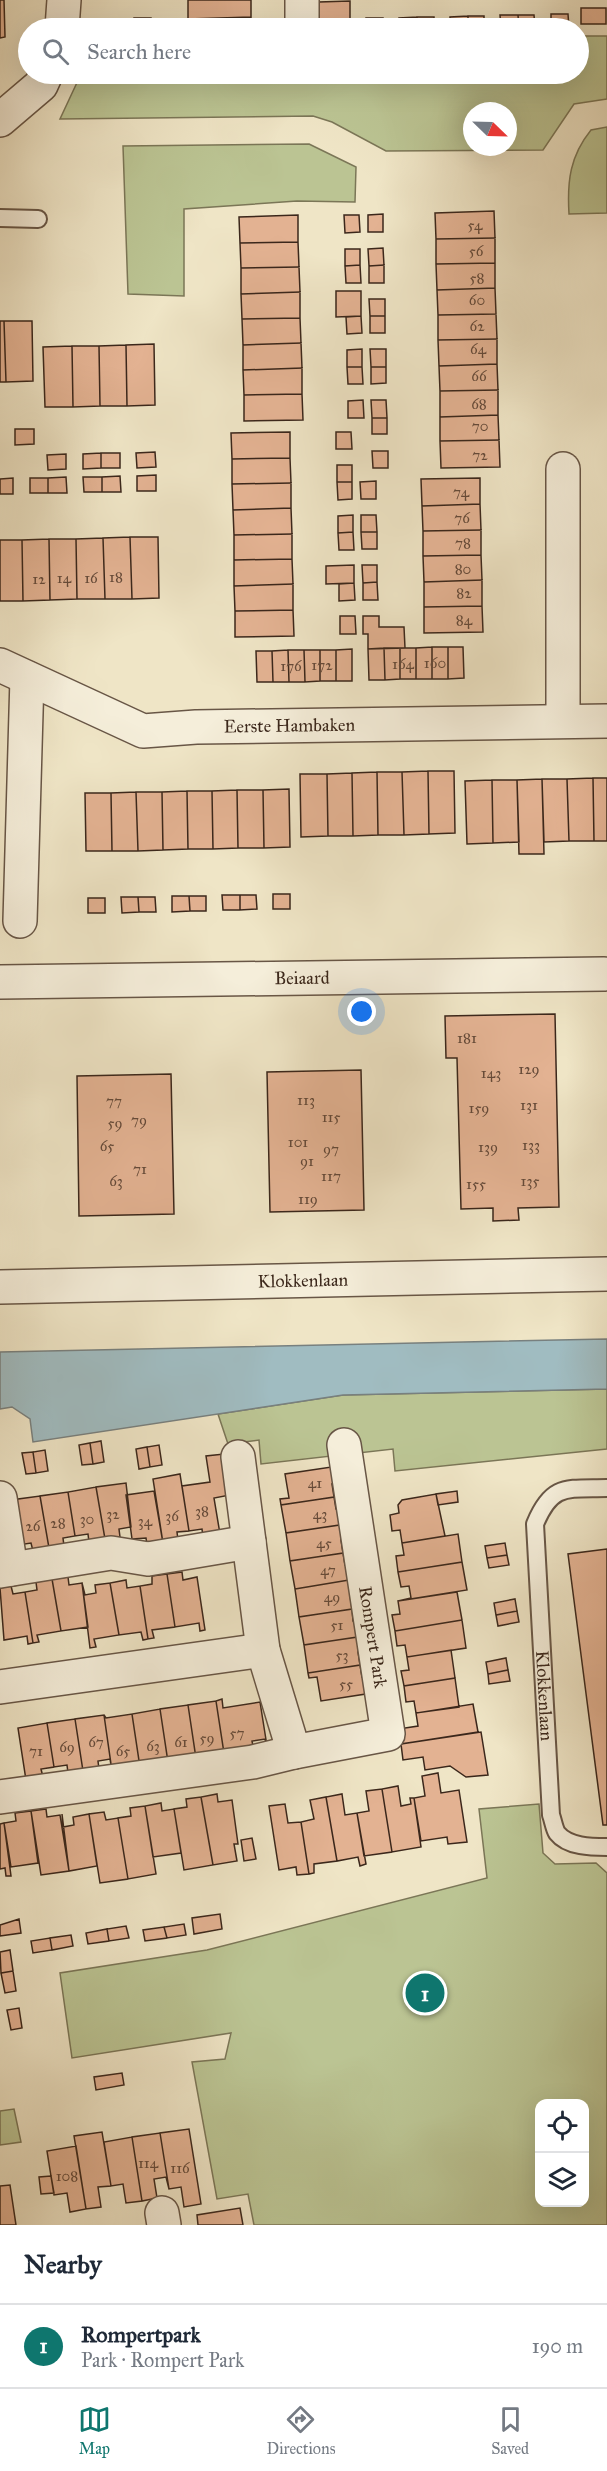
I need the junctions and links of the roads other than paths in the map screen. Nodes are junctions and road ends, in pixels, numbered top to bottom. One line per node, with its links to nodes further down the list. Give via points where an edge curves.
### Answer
1 (64, 0): 3 (street)
2 (302, 0): 4 (street)
3 (63, 18)
4 (302, 18)
5 (41, 84): 6 (street)
6 (0, 120)
7 (0, 218): 8 (lane)
8 (38, 219)
9 (563, 469): 11 (street)
10 (14, 671): 11 (street, Eerste Hambaken, via 143,731); 13 (street, Eerste Hambaken)
11 (563, 720): 12 (street, Eerste Hambaken)
12 (607, 721)
13 (20, 921)
14 (604, 974): 15 (street, Beiaard)
15 (0, 982)
16 (607, 1274): 17 (street, Klokkenlaan)
17 (0, 1287)
18 (344, 1445): 26 (street, Rompert Park, via 388,1734)
19 (238, 1457): 22 (street)
20 (607, 1488): 28 (lane, Klokkenlaan, via 570,1488 555,1493 542,1507 535,1524 551,1815 557,1833 570,1841 587,1847)
21 (0, 1498): 23 (street)
22 (249, 1542): 23 (street, via 148,1559 111,1553); 24 (street)
23 (5, 1570)
24 (263, 1650): 25 (street); 26 (street)
25 (0, 1687)
26 (294, 1752): 27 (street, Rompert Park, via 254,1762)
27 (0, 1797)
28 (607, 1846)

